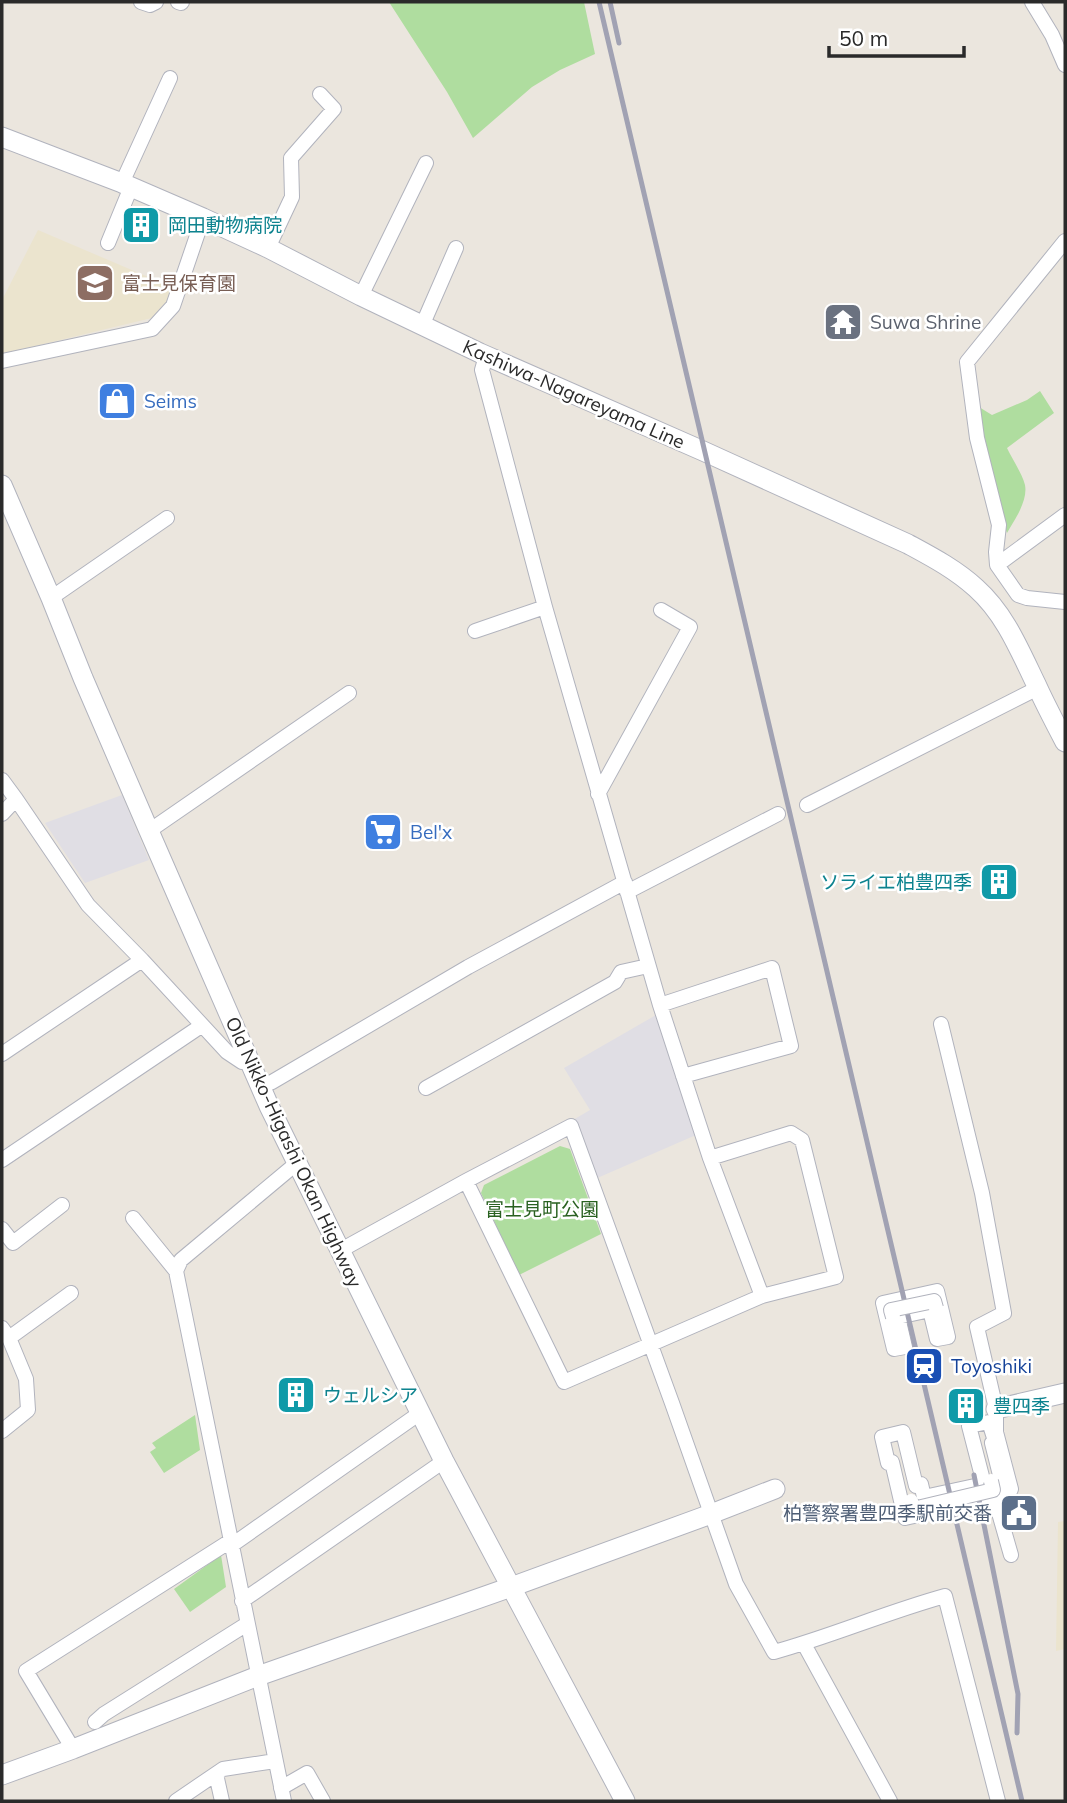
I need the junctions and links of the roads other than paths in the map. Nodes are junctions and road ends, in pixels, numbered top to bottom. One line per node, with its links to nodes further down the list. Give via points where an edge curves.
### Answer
1 (141, 2): 2 (street)
2 (156, 2)
3 (1032, 2): 5 (street)
4 (1065, 25): 5 (street)
5 (1052, 35): 6 (street)
6 (1065, 65)
7 (170, 78): 11 (street)
8 (320, 94): 15 (street, via 334,109 291,158 292,197)
9 (2, 137): 11 (street, Kashiwa-Nagareyama Line)
10 (426, 163): 17 (street)
11 (127, 185): 12 (street, Kashiwa-Nagareyama Line); 14 (street)
12 (202, 218): 15 (street, Kashiwa-Nagareyama Line); 20 (street, via 173,306 152,329)
13 (1065, 241): 24 (street, via 967,362 977,438 999,525)
14 (108, 243)
15 (268, 248): 17 (street, Kashiwa-Nagareyama Line)
16 (456, 248): 18 (street)
17 (361, 296): 18 (street, Kashiwa-Nagareyama Line)
18 (422, 326): 19 (street, Kashiwa-Nagareyama Line)
19 (486, 356): 28 (street, via 482,370); 30 (street, Kashiwa-Nagareyama Line, via 908,544 958,573)
20 (2, 361)
21 (2, 485): 26 (street, Old Nikko-Higashi Okan Highway)
22 (1065, 514): 24 (street)
23 (167, 518): 26 (street)
24 (998, 565): 25 (street)
25 (1018, 595): 27 (street); 30 (street)
26 (51, 598): 41 (street, Old Nikko-Higashi Okan Highway)
27 (1065, 602)
28 (545, 607): 31 (street); 36 (street)
29 (661, 610): 36 (street, via 690,627)
30 (997, 610): 32 (street, Kashiwa-Nagareyama Line)
31 (475, 631)
32 (1038, 688): 34 (street, Kashiwa-Nagareyama Line); 38 (street)
33 (349, 693): 41 (street)
34 (1065, 742)
35 (2, 780): 37 (street)
36 (598, 794): 42 (street)
37 (16, 799): 39 (street); 43 (street, via 88,905)
38 (807, 805)
39 (2, 814)
40 (778, 814): 42 (street)
41 (149, 831): 49 (street, Old Nikko-Higashi Okan Highway)
42 (626, 887): 44 (street); 51 (street, via 468,967)
43 (142, 960): 47 (street); 48 (street)
44 (648, 966): 45 (street); 52 (street, via 621,972 615,982)
45 (660, 1005): 50 (street); 50 (street, via 772,968 791,1046)
46 (941, 1024): 70 (street, via 982,1193 1004,1313 976,1327)
47 (201, 1026): 49 (street, via 227,1052 242,1062); 54 (street)
48 (2, 1054)
49 (248, 1060): 51 (street, Old Nikko-Higashi Okan Highway)
50 (683, 1076): 53 (street)
51 (260, 1087): 55 (street, Old Nikko-Higashi Okan Highway)
52 (426, 1088)
53 (710, 1158): 63 (street); 63 (street, via 791,1133 802,1140 836,1277)
54 (2, 1160)
55 (297, 1163): 60 (street, Old Nikko-Higashi Okan Highway); 61 (street, via 181,1260)
56 (466, 1181): 60 (street); 67 (street, via 564,1382); 67 (street, via 571,1126)
57 (62, 1205): 59 (street, via 13,1243)
58 (133, 1217): 61 (street)
59 (2, 1229)
60 (341, 1250): 71 (street, Old Nikko-Higashi Okan Highway)
61 (176, 1271): 79 (street)
62 (71, 1293): 66 (street)
63 (762, 1296): 67 (street)
64 (936, 1308): 65 (street, bridge, via 933,1301 923,1303 891,1310)
65 (893, 1317)
66 (5, 1333): 73 (street, via 26,1379 28,1410)
67 (650, 1343): 78 (street)
68 (894, 1349): 68 (street, via 883,1303 937,1291 948,1337 937,1339 930,1310 919,1312 898,1317 905,1347)
69 (1065, 1393): 70 (street)
70 (996, 1409): 80 (street, via 996,1432 1011,1489 999,1513)
71 (420, 1413): 74 (street, Old Nikko-Higashi Okan Highway); 79 (street)
72 (969, 1426): 72 (street, via 989,1422 1005,1495 983,1506 982,1501 905,1518 882,1437 903,1432 916,1486 921,1484 924,1497 984,1484)
73 (2, 1431)
74 (444, 1461): 81 (street, Old Nikko-Higashi Okan Highway); 82 (street)
75 (991, 1481): 77 (street, bridge, via 993,1490 913,1509)
76 (775, 1489): 78 (street)
77 (911, 1501)
78 (711, 1514): 81 (street); 84 (street, via 736,1584 774,1652)
79 (232, 1543): 82 (street); 87 (street, via 26,1671)
80 (1011, 1555)
81 (511, 1587): 85 (street); 95 (street, Old Nikko-Higashi Okan Highway)
82 (242, 1601): 83 (street)
83 (247, 1624): 85 (street); 86 (street)
84 (804, 1644): 96 (street); 97 (street, via 945,1596)
85 (258, 1676): 87 (street); 88 (street)
86 (95, 1722)
87 (73, 1749): 90 (street)
88 (275, 1761): 89 (street); 91 (street)
89 (216, 1774): 92 (street); 93 (street)
90 (2, 1776)
91 (283, 1794): 94 (street, via 306,1773)
92 (176, 1801)
93 (222, 1801)
94 (323, 1801)
95 (625, 1801)
96 (890, 1801)
97 (998, 1801)

